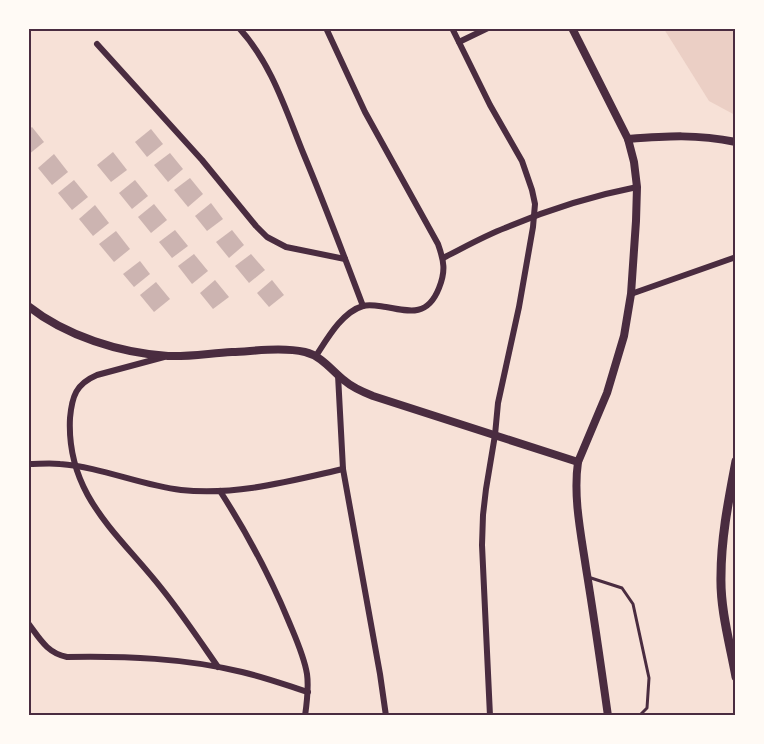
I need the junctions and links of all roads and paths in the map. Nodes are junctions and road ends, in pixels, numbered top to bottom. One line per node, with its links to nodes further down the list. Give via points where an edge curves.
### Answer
1 (240, 28): 14 (street, via 260,54 277,87)
2 (326, 28): 13 (street, via 365,112)
3 (452, 28): 6 (street)
4 (488, 28): 6 (street)
5 (572, 28): 8 (street)
6 (459, 42): 11 (street, via 522,161 532,190)
7 (97, 44): 14 (street, via 267,237 286,247)
8 (628, 139): 9 (street, via 691,135); 10 (street)
9 (735, 142)
10 (637, 187): 11 (street); 15 (street)
11 (534, 216): 13 (street); 21 (street)
12 (735, 257): 15 (street)
13 (443, 258): 17 (street, via 441,284 427,307 417,310)
14 (345, 259): 17 (street)
15 (631, 294): 23 (street, via 616,365)
16 (28, 306): 18 (street, via 88,338)
17 (363, 306): 19 (street, via 333,329)
18 (170, 356): 19 (street, via 294,350); 25 (street, via 97,375 78,388 70,431)
19 (316, 356): 20 (street)
20 (338, 375): 21 (street, via 373,396); 26 (street)
21 (495, 435): 23 (street); 35 (street, via 482,545)
22 (735, 460): 31 (main road, via 720,574)
23 (578, 462): 28 (street, via 580,526)
24 (28, 464): 25 (street)
25 (75, 466): 27 (street, via 180,490); 30 (street, via 94,507 161,588)
26 (344, 469): 27 (street); 34 (street)
27 (220, 491): 32 (street, via 279,598 303,658)
28 (588, 578): 36 (street); 37 (lane, via 622,588 633,604 649,678 647,708)
29 (28, 623): 30 (street, via 59,656 144,657)
30 (218, 667): 32 (street)
31 (735, 677)
32 (308, 692): 33 (street)
33 (305, 716)
34 (386, 716)
35 (490, 716)
36 (608, 716)
37 (639, 716)

